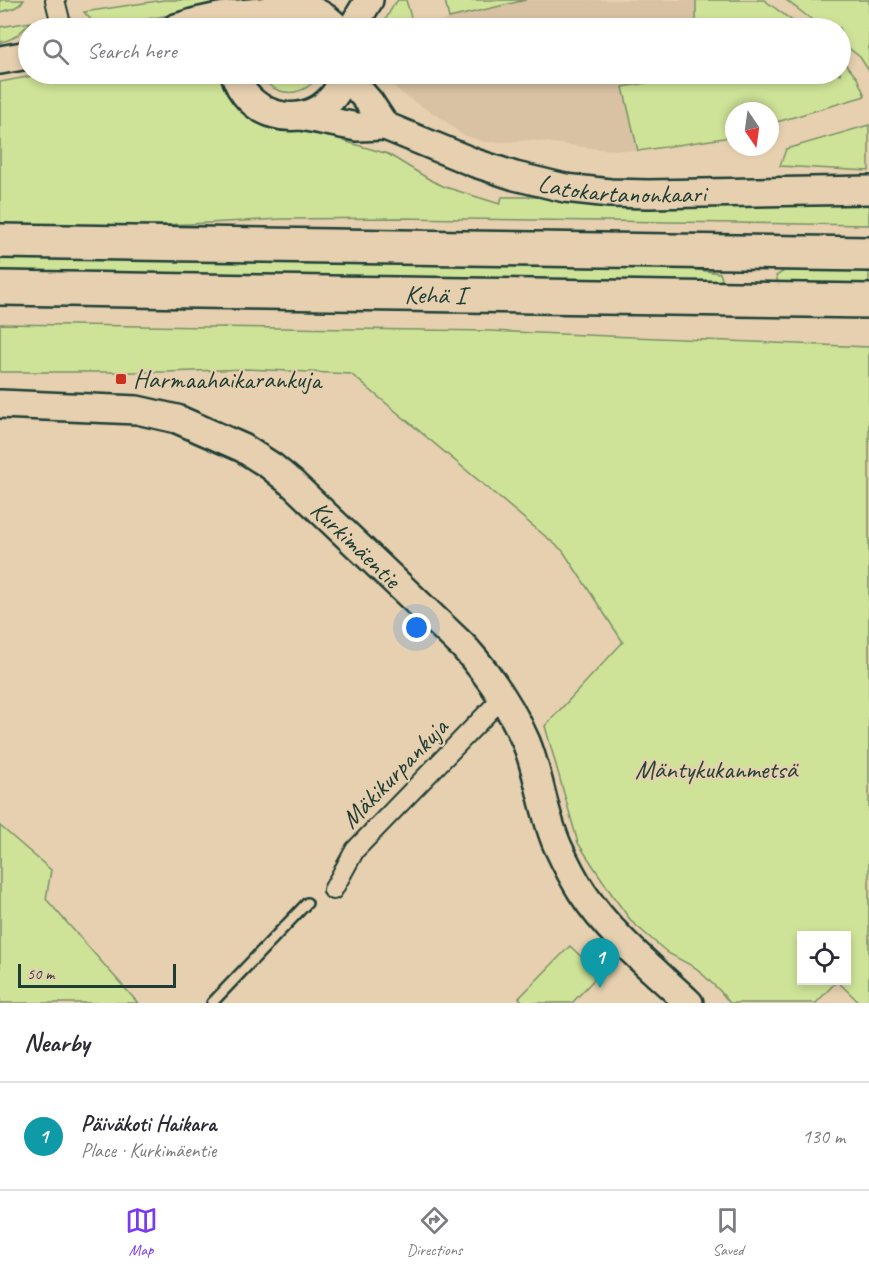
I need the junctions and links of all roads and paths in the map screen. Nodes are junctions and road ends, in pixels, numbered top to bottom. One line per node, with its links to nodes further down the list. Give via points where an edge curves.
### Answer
1 (56, 0): 4 (street)
2 (369, 0): 9 (street)
3 (312, 3): 7 (street, via 278,4); 8 (street)
4 (60, 18)
5 (216, 18): 6 (street)
6 (238, 18)
7 (254, 18)
8 (328, 18)
9 (358, 18)
10 (18, 57): 11 (street)
11 (0, 60)
12 (239, 84): 15 (street, Latokartanonkaari, via 262,110 281,116)
13 (342, 84): 15 (street, via 329,101)
14 (354, 84): 16 (street)
15 (301, 116): 16 (street, Latokartanonkaari, via 357,126)
16 (385, 126): 17 (street, Latokartanonkaari, via 475,164 565,188 648,194)
17 (869, 190)
18 (0, 241): 19 (highway, Kehä I)
19 (863, 253)
20 (0, 288): 21 (highway, Kehä I)
21 (755, 299): 22 (highway, Kehä I); 23 (highway)
22 (869, 301)
23 (869, 315)
24 (0, 404): 25 (street, Kurkimäentie, via 137,410 177,419 243,448 293,484 464,647)
25 (502, 698): 26 (street, Mäkikurpankuja, via 355,850); 29 (street, Kurkimäentie, via 526,742 552,831 581,891 622,942)
26 (333, 890)
27 (307, 903): 28 (lane)
28 (212, 1003)
29 (689, 1003)

